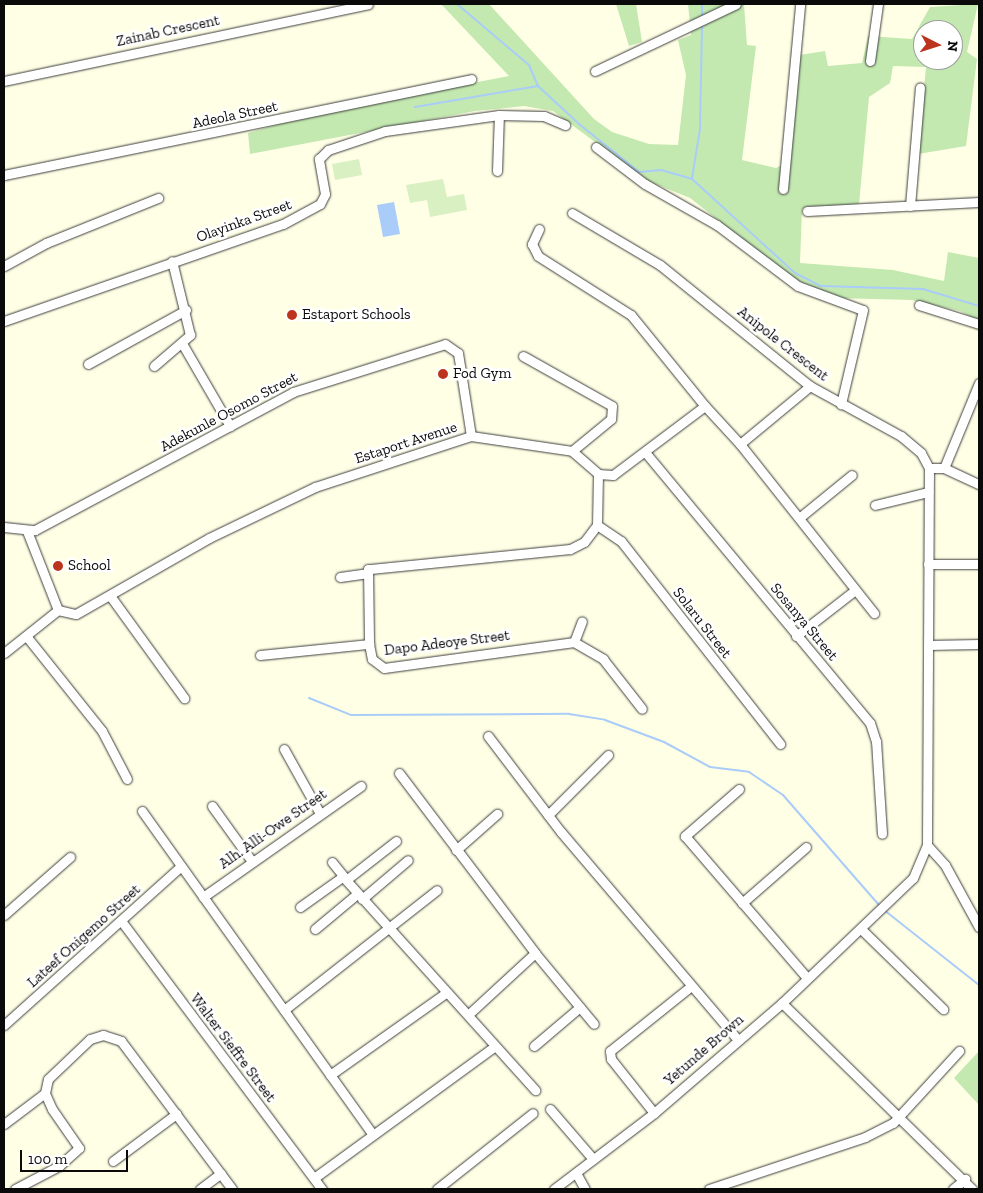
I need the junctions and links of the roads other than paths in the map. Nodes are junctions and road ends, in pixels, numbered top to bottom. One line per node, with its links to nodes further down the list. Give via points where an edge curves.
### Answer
1 (368, 4): 8 (street, Zainab Crescent)
2 (736, 4): 6 (street)
3 (800, 4): 15 (street)
4 (878, 4): 5 (street)
5 (870, 61)
6 (595, 71)
7 (471, 79): 14 (street, Adeola Street)
8 (4, 80)
9 (920, 87): 18 (street)
10 (499, 115): 11 (street, Olayinka Street, via 544,116); 13 (street); 22 (street, Olayinka Street, via 384,131 328,150 319,159 325,194 320,204 283,224)
11 (565, 125)
12 (596, 147): 34 (street, via 645,184 717,225 798,286 864,310)
13 (497, 171)
14 (4, 175)
15 (783, 189)
16 (158, 198): 23 (street, via 46,243)
17 (979, 202): 18 (street)
18 (910, 206): 19 (street)
19 (807, 211)
20 (572, 213): 33 (street, Anipole Crescent, via 660,265)
21 (539, 230): 35 (street, via 532,244 538,256 631,315)
22 (172, 261): 25 (street); 26 (street, Olayinka Street)
23 (4, 266)
24 (919, 305): 27 (street)
25 (186, 310): 28 (street, via 190,335); 30 (street)
26 (4, 320)
27 (979, 324)
28 (183, 345): 31 (street); 36 (street)
29 (523, 356): 39 (street, via 612,406 611,419)
30 (88, 364)
31 (154, 366)
32 (979, 383): 42 (street)
33 (810, 386): 34 (street, Anipole Crescent); 38 (street)
34 (841, 404): 41 (street, Anipole Crescent, via 901,436 921,452)
35 (705, 406): 38 (street); 40 (street)
36 (230, 426): 37 (street, Adekunle Osomo Street, via 304,388 445,344 458,353); 51 (street, Adekunle Osomo Street)
37 (471, 436): 39 (street, Estaport Avenue); 57 (street, Estaport Avenue, via 315,487 209,538)
38 (740, 444): 48 (street)
39 (572, 451): 43 (street)
40 (645, 452): 43 (street, via 613,476); 61 (street, Sosanya Street)
41 (929, 468): 42 (street); 46 (street)
42 (944, 468): 45 (street)
43 (598, 474): 49 (street)
44 (852, 475): 48 (street)
45 (979, 484)
46 (928, 492): 47 (street); 52 (street)
47 (875, 505)
48 (799, 518): 56 (street)
49 (597, 525): 54 (street, via 584,542 548,555 465,557 377,568); 72 (street, Solaru Street, via 621,541)
50 (4, 527): 51 (street)
51 (27, 531): 58 (street)
52 (928, 564): 53 (street); 66 (street)
53 (979, 564)
54 (367, 573): 55 (street); 64 (street, Dapo Adeoye Street)
55 (340, 577)
56 (855, 590): 59 (street); 61 (street)
57 (111, 597): 58 (street, Estaport Avenue, via 76,614); 69 (street)
58 (58, 610): 62 (street)
59 (874, 613)
60 (582, 621): 63 (street)
61 (796, 636): 84 (street, Sosanya Street, via 870,723 876,741)
62 (27, 637): 67 (street); 76 (street, via 102,731)
63 (574, 642): 64 (street, Dapo Adeoye Street, via 384,668 376,666); 70 (street, via 603,659)
64 (369, 644): 68 (street)
65 (979, 644): 66 (street)
66 (928, 645): 86 (street)
67 (4, 653)
68 (260, 655)
69 (184, 698)
70 (642, 709)
71 (488, 736): 83 (street)
72 (780, 744)
73 (284, 749): 81 (street)
74 (608, 755): 83 (street)
75 (400, 773): 88 (street)
76 (127, 779)
77 (361, 786): 81 (street, Alh. Alli-Owe Street)
78 (739, 789): 98 (street, via 685,836)
79 (212, 806): 90 (street)
80 (142, 811): 93 (street)
81 (320, 812): 90 (street, Alh. Alli-Owe Street)
82 (497, 814): 88 (street)
83 (548, 815): 108 (street)
84 (882, 834)
85 (396, 841): 94 (street)
86 (927, 845): 102 (street, via 946,865); 103 (street, Yetunde Brown, via 913,878)
87 (806, 847): 98 (street)
88 (456, 850): 106 (street)
89 (70, 857): 100 (street)
90 (251, 860): 96 (street, Alh. Alli-Owe Street)
91 (408, 860): 97 (street)
92 (332, 862): 94 (street)
93 (180, 867): 96 (street); 101 (street, Lateef Onigemo Street)
94 (344, 878): 97 (street); 99 (street)
95 (438, 890): 105 (street)
96 (203, 897): 113 (street)
97 (360, 897): 104 (street); 105 (street)
98 (742, 903): 107 (street)
99 (300, 907)
100 (4, 915)
101 (122, 922): 116 (street, Lateef Onigemo Street); 135 (street, Walter Sieffre Street)
102 (979, 927)
103 (864, 928): 107 (street, Yetunde Brown); 112 (street)
104 (315, 929)
105 (390, 930): 109 (street); 113 (street)
106 (535, 954): 111 (street); 114 (street)
107 (806, 978): 110 (street, Yetunde Brown)
108 (690, 988): 117 (street); 126 (street, via 610,1051 610,1059)
109 (446, 993): 114 (street); 121 (street)
110 (782, 1003): 117 (street, Yetunde Brown); 128 (street, via 855,1077)
111 (580, 1007): 115 (street); 119 (street)
112 (943, 1009)
113 (284, 1010): 121 (street)
114 (469, 1014): 118 (street)
115 (594, 1024)
116 (4, 1025)
117 (737, 1039): 126 (street, Yetunde Brown)
118 (495, 1046): 122 (street); 130 (street)
119 (534, 1046)
120 (959, 1051): 128 (street)
121 (330, 1075): 130 (street)
122 (535, 1090)
123 (45, 1093): 127 (street, via 48,1079 60,1065 90,1039 103,1035 121,1041); 129 (street); 137 (street, via 79,1148 59,1166)
124 (550, 1109): 131 (street)
125 (533, 1113): 141 (street)
126 (654, 1113): 131 (street, Yetunde Brown)
127 (176, 1114): 132 (street); 133 (street)
128 (901, 1116): 136 (street); 144 (street, via 865,1137)
129 (4, 1124)
130 (372, 1133): 135 (street)
131 (593, 1160): 134 (street, Yetunde Brown)
132 (113, 1161)
133 (221, 1173): 138 (street); 139 (street)
134 (576, 1173): 142 (street, Yetunde Brown); 143 (street)
135 (314, 1178): 140 (street, Walter Sieffre Street)
136 (965, 1179): 145 (street); 146 (street)
137 (14, 1189)
138 (200, 1189)
139 (232, 1189)
140 (322, 1189)
141 (437, 1189)
142 (554, 1189)
143 (585, 1189)
144 (709, 1189)
145 (953, 1189)
146 (972, 1189)

